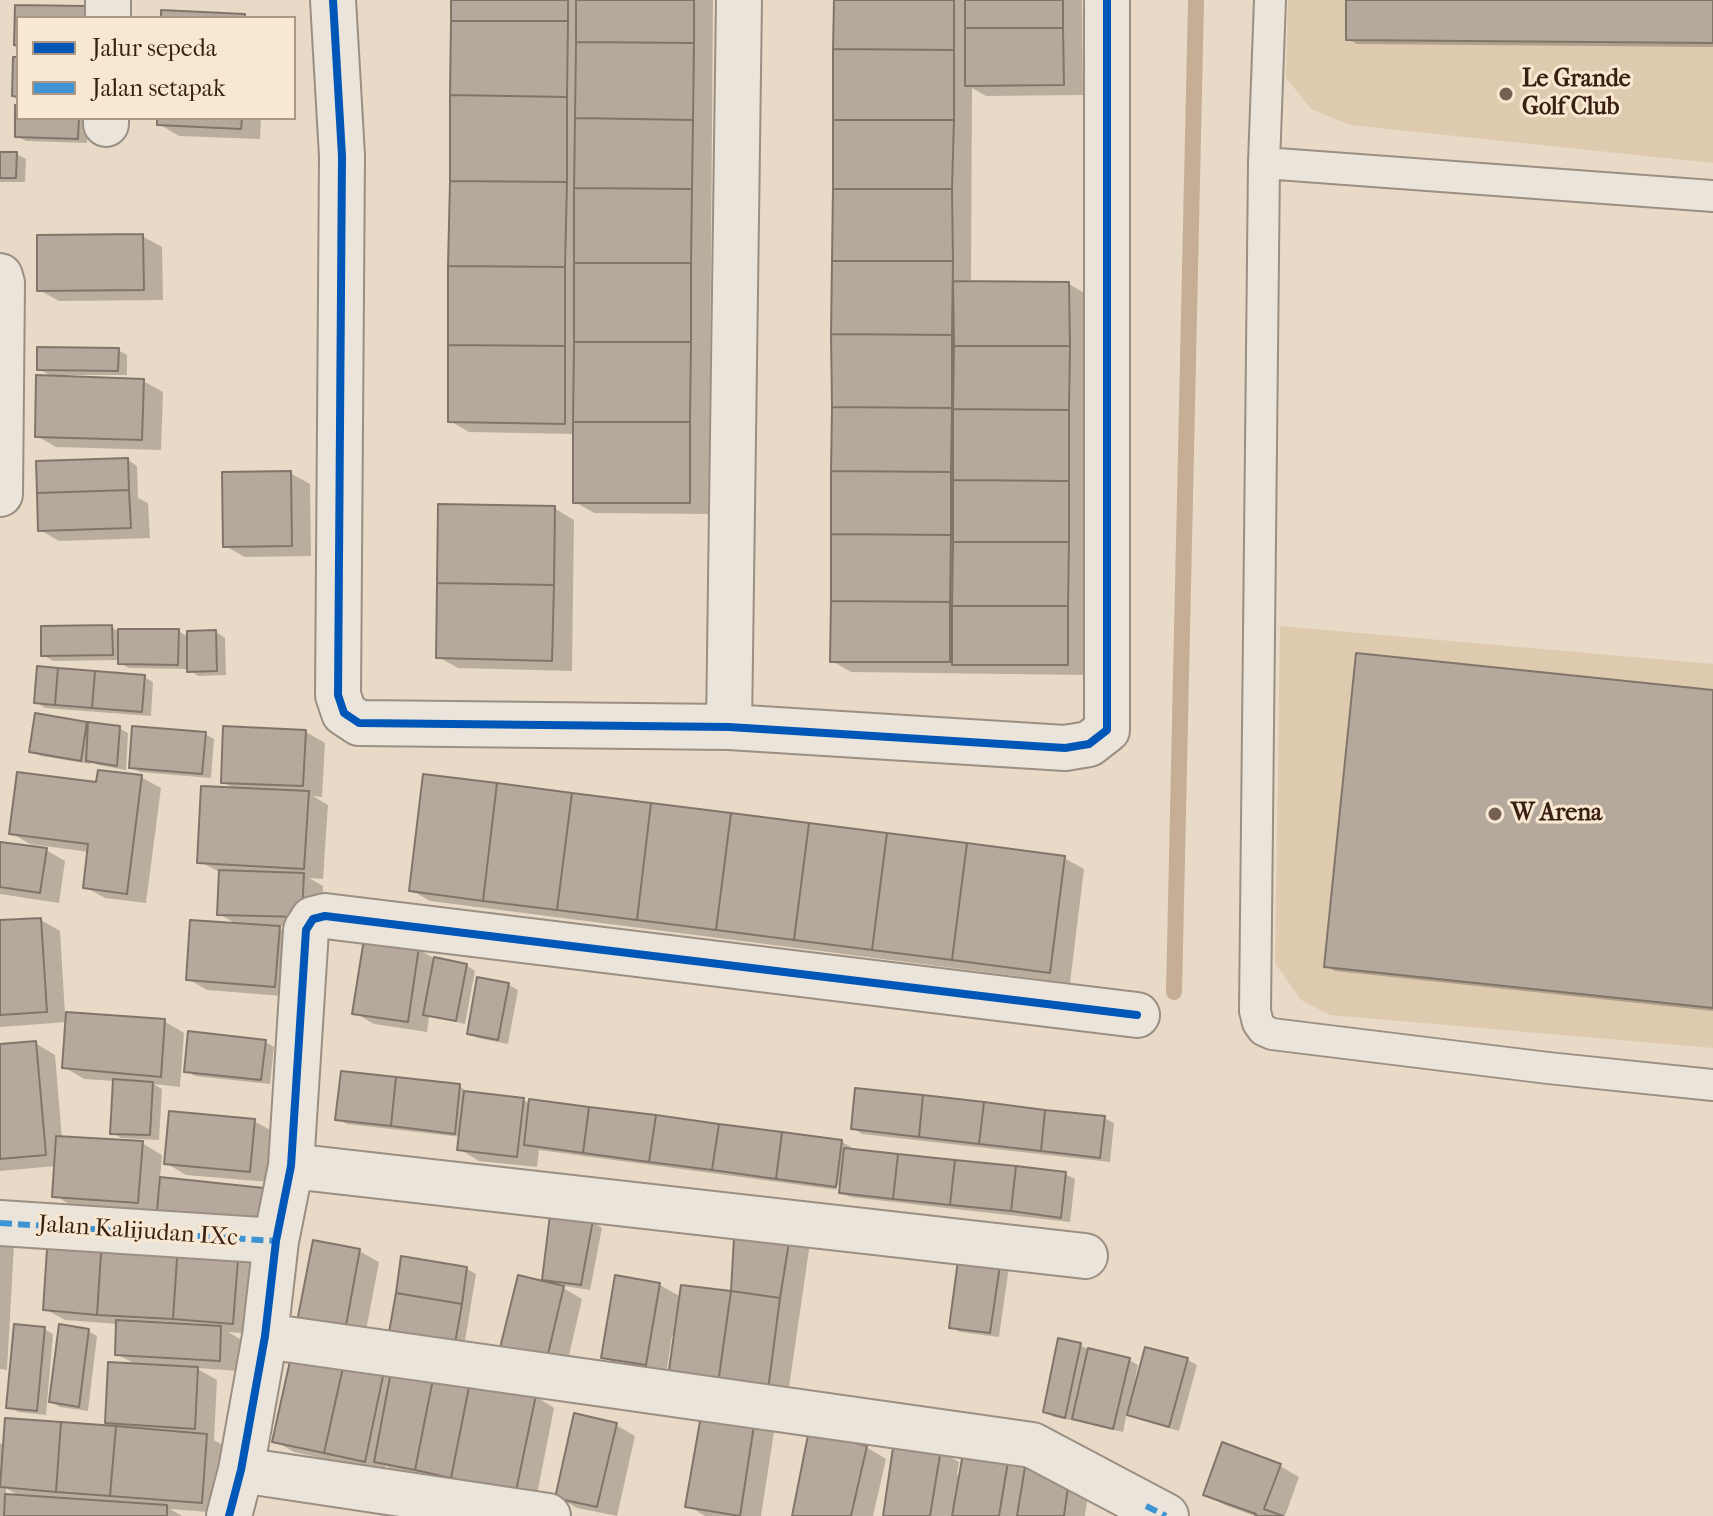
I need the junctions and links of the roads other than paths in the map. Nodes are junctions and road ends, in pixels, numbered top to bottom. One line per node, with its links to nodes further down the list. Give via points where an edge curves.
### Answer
1 (333, 0): 9 (street, via 342,156 338,695 344,713 359,723)
2 (739, 0): 9 (street)
3 (1107, 0): 9 (street, via 1107,730 1089,744 1065,748)
4 (1270, 0): 5 (lane)
5 (1264, 163): 6 (lane); 11 (lane, via 1258,1023 1272,1034)
6 (1713, 196)
7 (0, 276): 8 (street)
8 (0, 494)
9 (729, 727)
10 (1137, 1015): 12 (street, via 325,916 313,919 306,930)
11 (1713, 1085)
12 (291, 1166): 14 (street); 15 (street)
13 (0, 1223): 14 (street, Jalan Kalijudan IXc)
14 (276, 1241): 16 (street)
15 (1085, 1256)
16 (265, 1336): 17 (street); 20 (street, via 1032,1445)
17 (241, 1470): 18 (street); 19 (street)
18 (229, 1516)
19 (548, 1516)
20 (1166, 1516)

